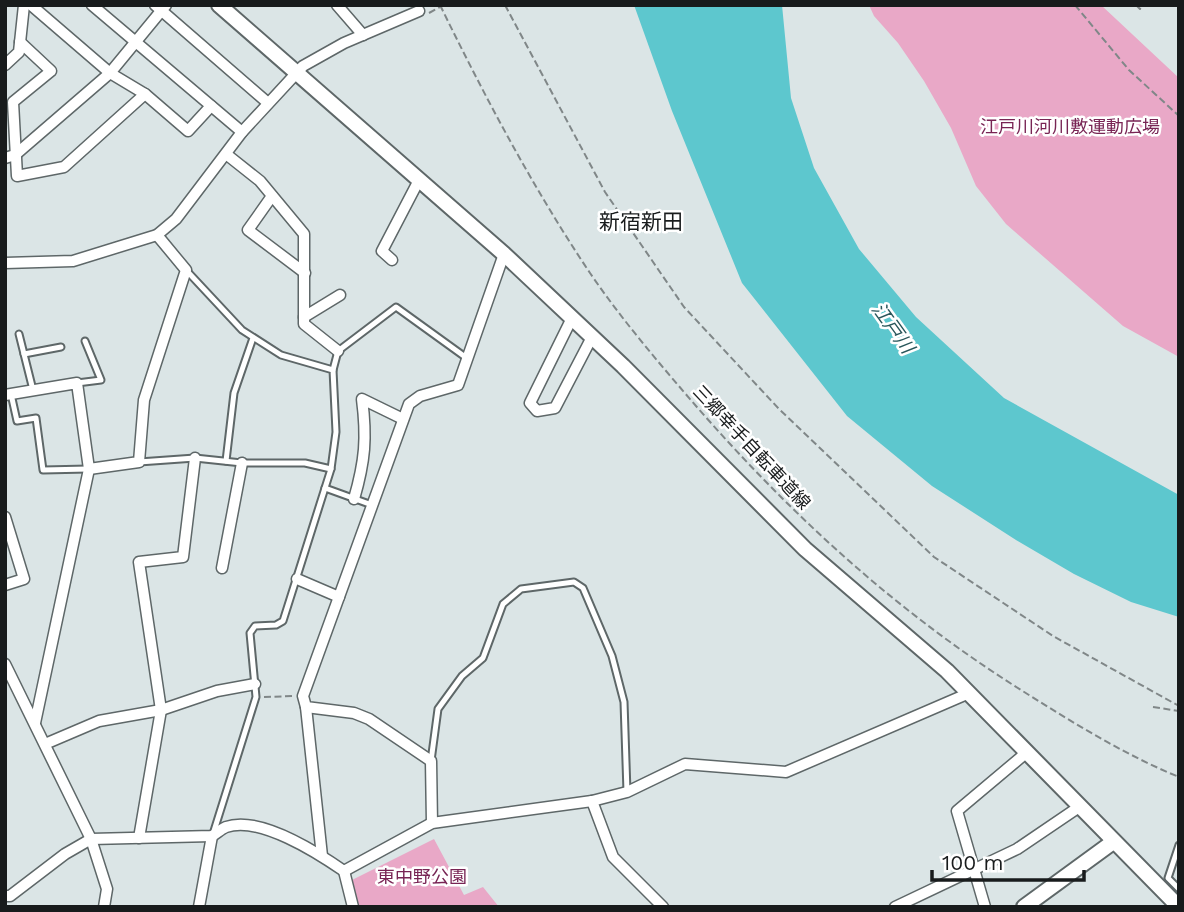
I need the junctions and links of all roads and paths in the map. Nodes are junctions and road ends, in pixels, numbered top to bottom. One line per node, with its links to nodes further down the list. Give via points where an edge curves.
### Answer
1 (24, 5): 14 (street)
2 (31, 5): 18 (street)
3 (92, 5): 15 (street)
4 (219, 5): 17 (street)
5 (337, 5): 13 (street)
6 (505, 5): 69 (path, via 606,192 684,307 779,409 934,557 1053,636)
7 (1075, 5): 22 (path, via 1129,70)
8 (1136, 5): 9 (path, via 1140,9)
9 (1141, 5)
10 (440, 6): 12 (path); 78 (path, 三郷幸手自転車道線, via 518,155 592,275 665,369 778,497 907,611 996,674 1083,729)
11 (161, 7): 15 (street); 20 (street)
12 (422, 13): 13 (street)
13 (363, 35): 17 (street)
14 (20, 42): 16 (street, via 19,52); 25 (street, via 51,71 13,102)
15 (135, 42): 18 (street); 21 (street)
16 (5, 65)
17 (298, 72): 20 (street); 26 (street)
18 (110, 73): 19 (street); 25 (street)
19 (145, 94): 21 (street, via 188,131); 25 (street, via 64,167 17,176)
20 (268, 103): 23 (street)
21 (211, 106): 23 (street)
22 (1179, 116)
23 (242, 132): 24 (street)
24 (226, 154): 27 (street); 28 (street, via 176,219)
25 (10, 156)
26 (419, 180): 29 (street); 30 (street, via 382,251)
27 (272, 196): 33 (street, via 304,234); 33 (street, via 247,230)
28 (157, 235): 31 (street, via 73,261); 32 (street)
29 (504, 254): 36 (street); 44 (street)
30 (392, 260)
31 (5, 263)
32 (186, 270): 39 (lane); 52 (street, via 144,400)
33 (305, 272): 35 (street)
34 (340, 295): 35 (street)
35 (304, 317): 42 (street, via 304,324)
36 (572, 317): 38 (street); 38 (street, via 530,403 537,411 555,408)
37 (19, 334): 43 (lane)
38 (592, 337): 66 (street, via 805,549 918,644)
39 (253, 338): 45 (lane, via 281,355); 51 (lane, via 234,393)
40 (85, 341): 46 (lane, via 101,380)
41 (61, 347): 43 (lane)
42 (338, 351): 44 (lane, via 396,307); 45 (lane)
43 (24, 354): 47 (lane)
44 (468, 359): 49 (street, via 458,384 420,396 409,404)
45 (333, 370): 55 (lane, via 336,432)
46 (77, 383): 47 (street); 54 (street)
47 (33, 390): 48 (street)
48 (8, 395): 54 (lane, via 17,421 36,418 43,470)
49 (403, 419): 57 (street, via 362,399 367,438); 58 (street)
50 (195, 457): 51 (lane); 52 (lane); 72 (street, via 183,557 139,562)
51 (226, 461): 53 (lane)
52 (139, 462): 54 (street)
53 (242, 463): 55 (lane, via 305,463); 60 (street)
54 (89, 469): 74 (street)
55 (331, 469): 56 (lane)
56 (325, 488): 57 (lane); 61 (lane)
57 (354, 499): 58 (lane)
58 (372, 505): 63 (street)
59 (5, 517): 62 (street, via 24,579)
60 (222, 568)
61 (297, 579): 63 (street); 65 (lane, via 283,621 255,626 250,633)
62 (5, 585)
63 (339, 597): 67 (street)
64 (5, 664): 74 (street)
65 (255, 684): 68 (lane); 72 (street)
66 (967, 694): 76 (street); 79 (street, via 786,772 685,764)
67 (303, 696): 68 (path); 70 (street)
68 (256, 697): 83 (lane)
69 (1179, 706)
70 (306, 707): 77 (street, via 369,719); 88 (street)
71 (1153, 707): 73 (path)
72 (161, 710): 75 (street, via 99,721); 84 (street)
73 (1179, 711)
74 (35, 723): 75 (street)
75 (45, 744): 85 (street)
76 (1026, 753): 81 (street); 89 (street, via 957,810)
77 (431, 761): 79 (lane, via 438,709 462,676 484,658 503,604 521,590 574,582 583,588 612,656 624,702); 82 (street)
78 (1179, 777)
79 (626, 792): 80 (street)
80 (592, 801): 82 (street); 96 (street, via 613,857)
81 (1079, 807): 86 (street); 89 (street)
82 (432, 823): 90 (street)
83 (212, 836): 84 (street); 88 (street, via 227,827 254,827); 94 (street)
84 (139, 838): 85 (street)
85 (91, 839): 92 (street); 93 (street, via 107,889)
86 (1113, 842): 99 (street); 100 (street)
87 (1179, 845): 91 (lane, via 1167,878)
88 (322, 856): 90 (street)
89 (976, 870): 97 (street); 98 (street)
90 (344, 871): 95 (street)
91 (1179, 889)
92 (5, 896)
93 (104, 907)
94 (199, 907)
95 (353, 907)
96 (663, 907)
97 (895, 907)
98 (985, 907)
99 (1024, 907)
100 (1179, 907)

